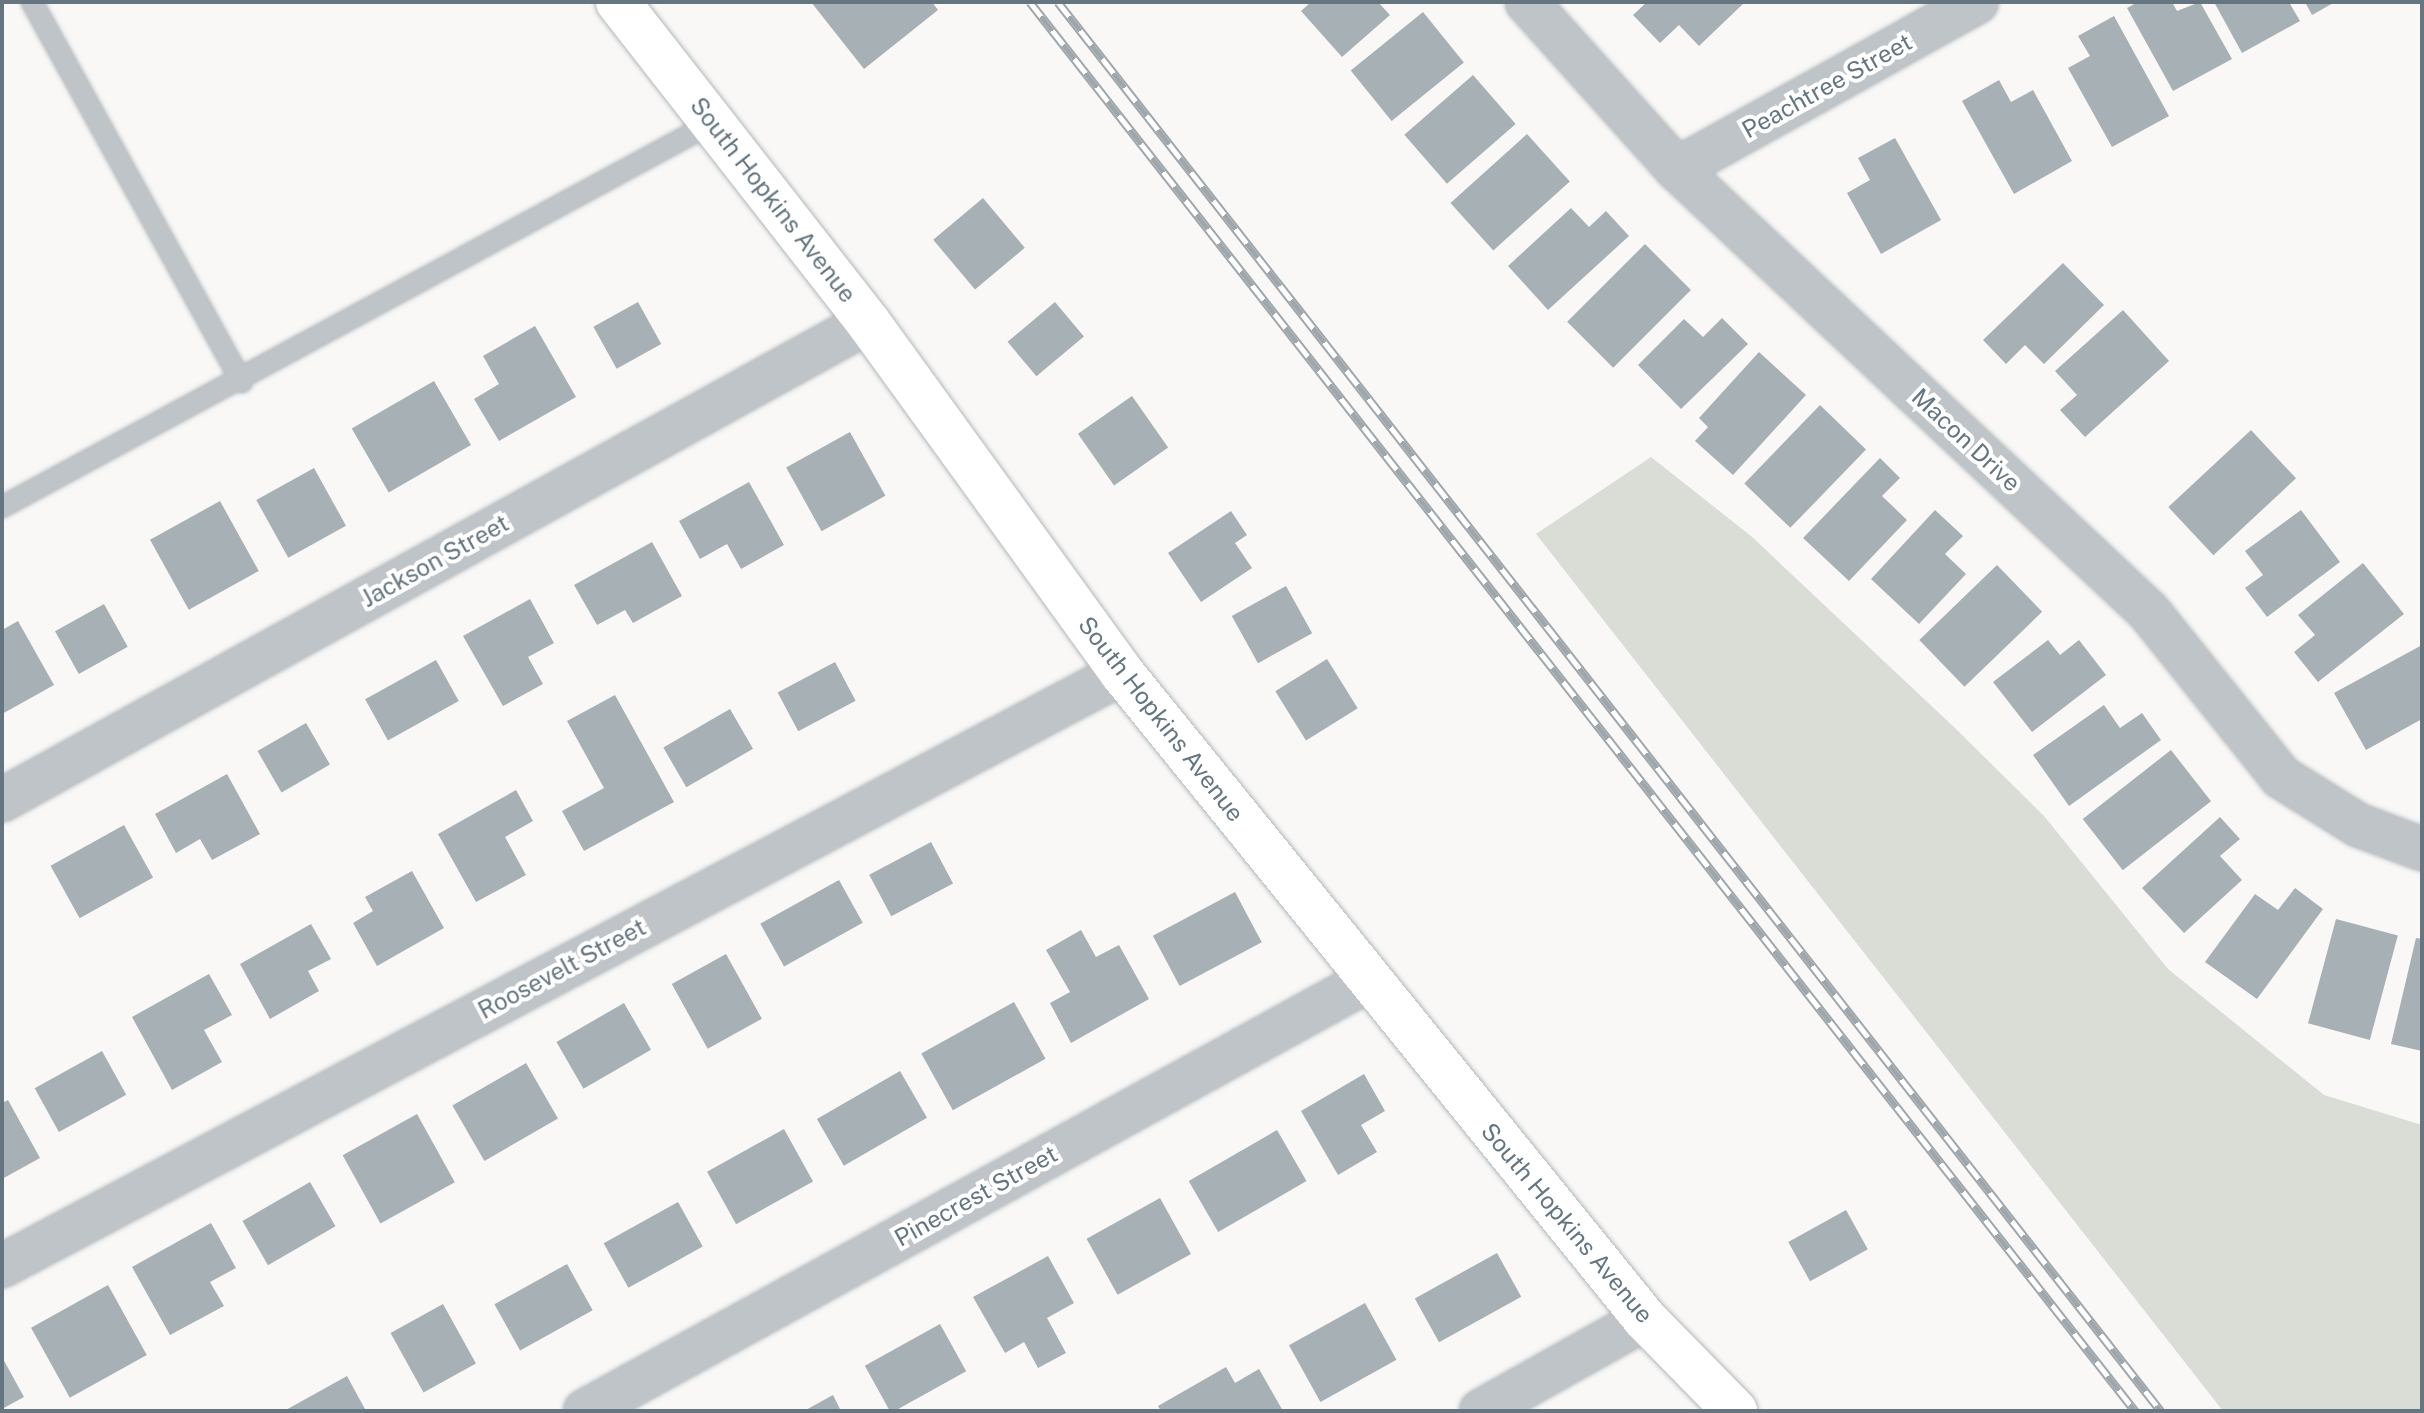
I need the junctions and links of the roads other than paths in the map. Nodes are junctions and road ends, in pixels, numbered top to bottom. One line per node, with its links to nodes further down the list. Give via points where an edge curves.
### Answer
1 (32, 2): 8 (lane)
2 (618, 2): 5 (street, South Hopkins Avenue)
3 (1527, 2): 6 (street, Macon Drive)
4 (1977, 2): 6 (street, Peachtree Street)
5 (712, 123): 7 (street, South Hopkins Avenue); 8 (lane)
6 (1677, 169): 12 (street, Macon Drive, via 2149,612 2281,777 2358,825)
7 (868, 322): 10 (street, South Hopkins Avenue); 11 (street, Jackson Street)
8 (242, 382): 9 (lane)
9 (2, 507)
10 (1122, 673): 13 (street, South Hopkins Avenue); 14 (street, Roosevelt Street)
11 (2, 800)
12 (2422, 849)
13 (1367, 981): 15 (street, South Hopkins Avenue); 16 (street, Pinecrest Street)
14 (2, 1266)
15 (1645, 1319): 17 (street); 18 (street, South Hopkins Avenue)
16 (585, 1411)
17 (1481, 1411)
18 (1735, 1411)

